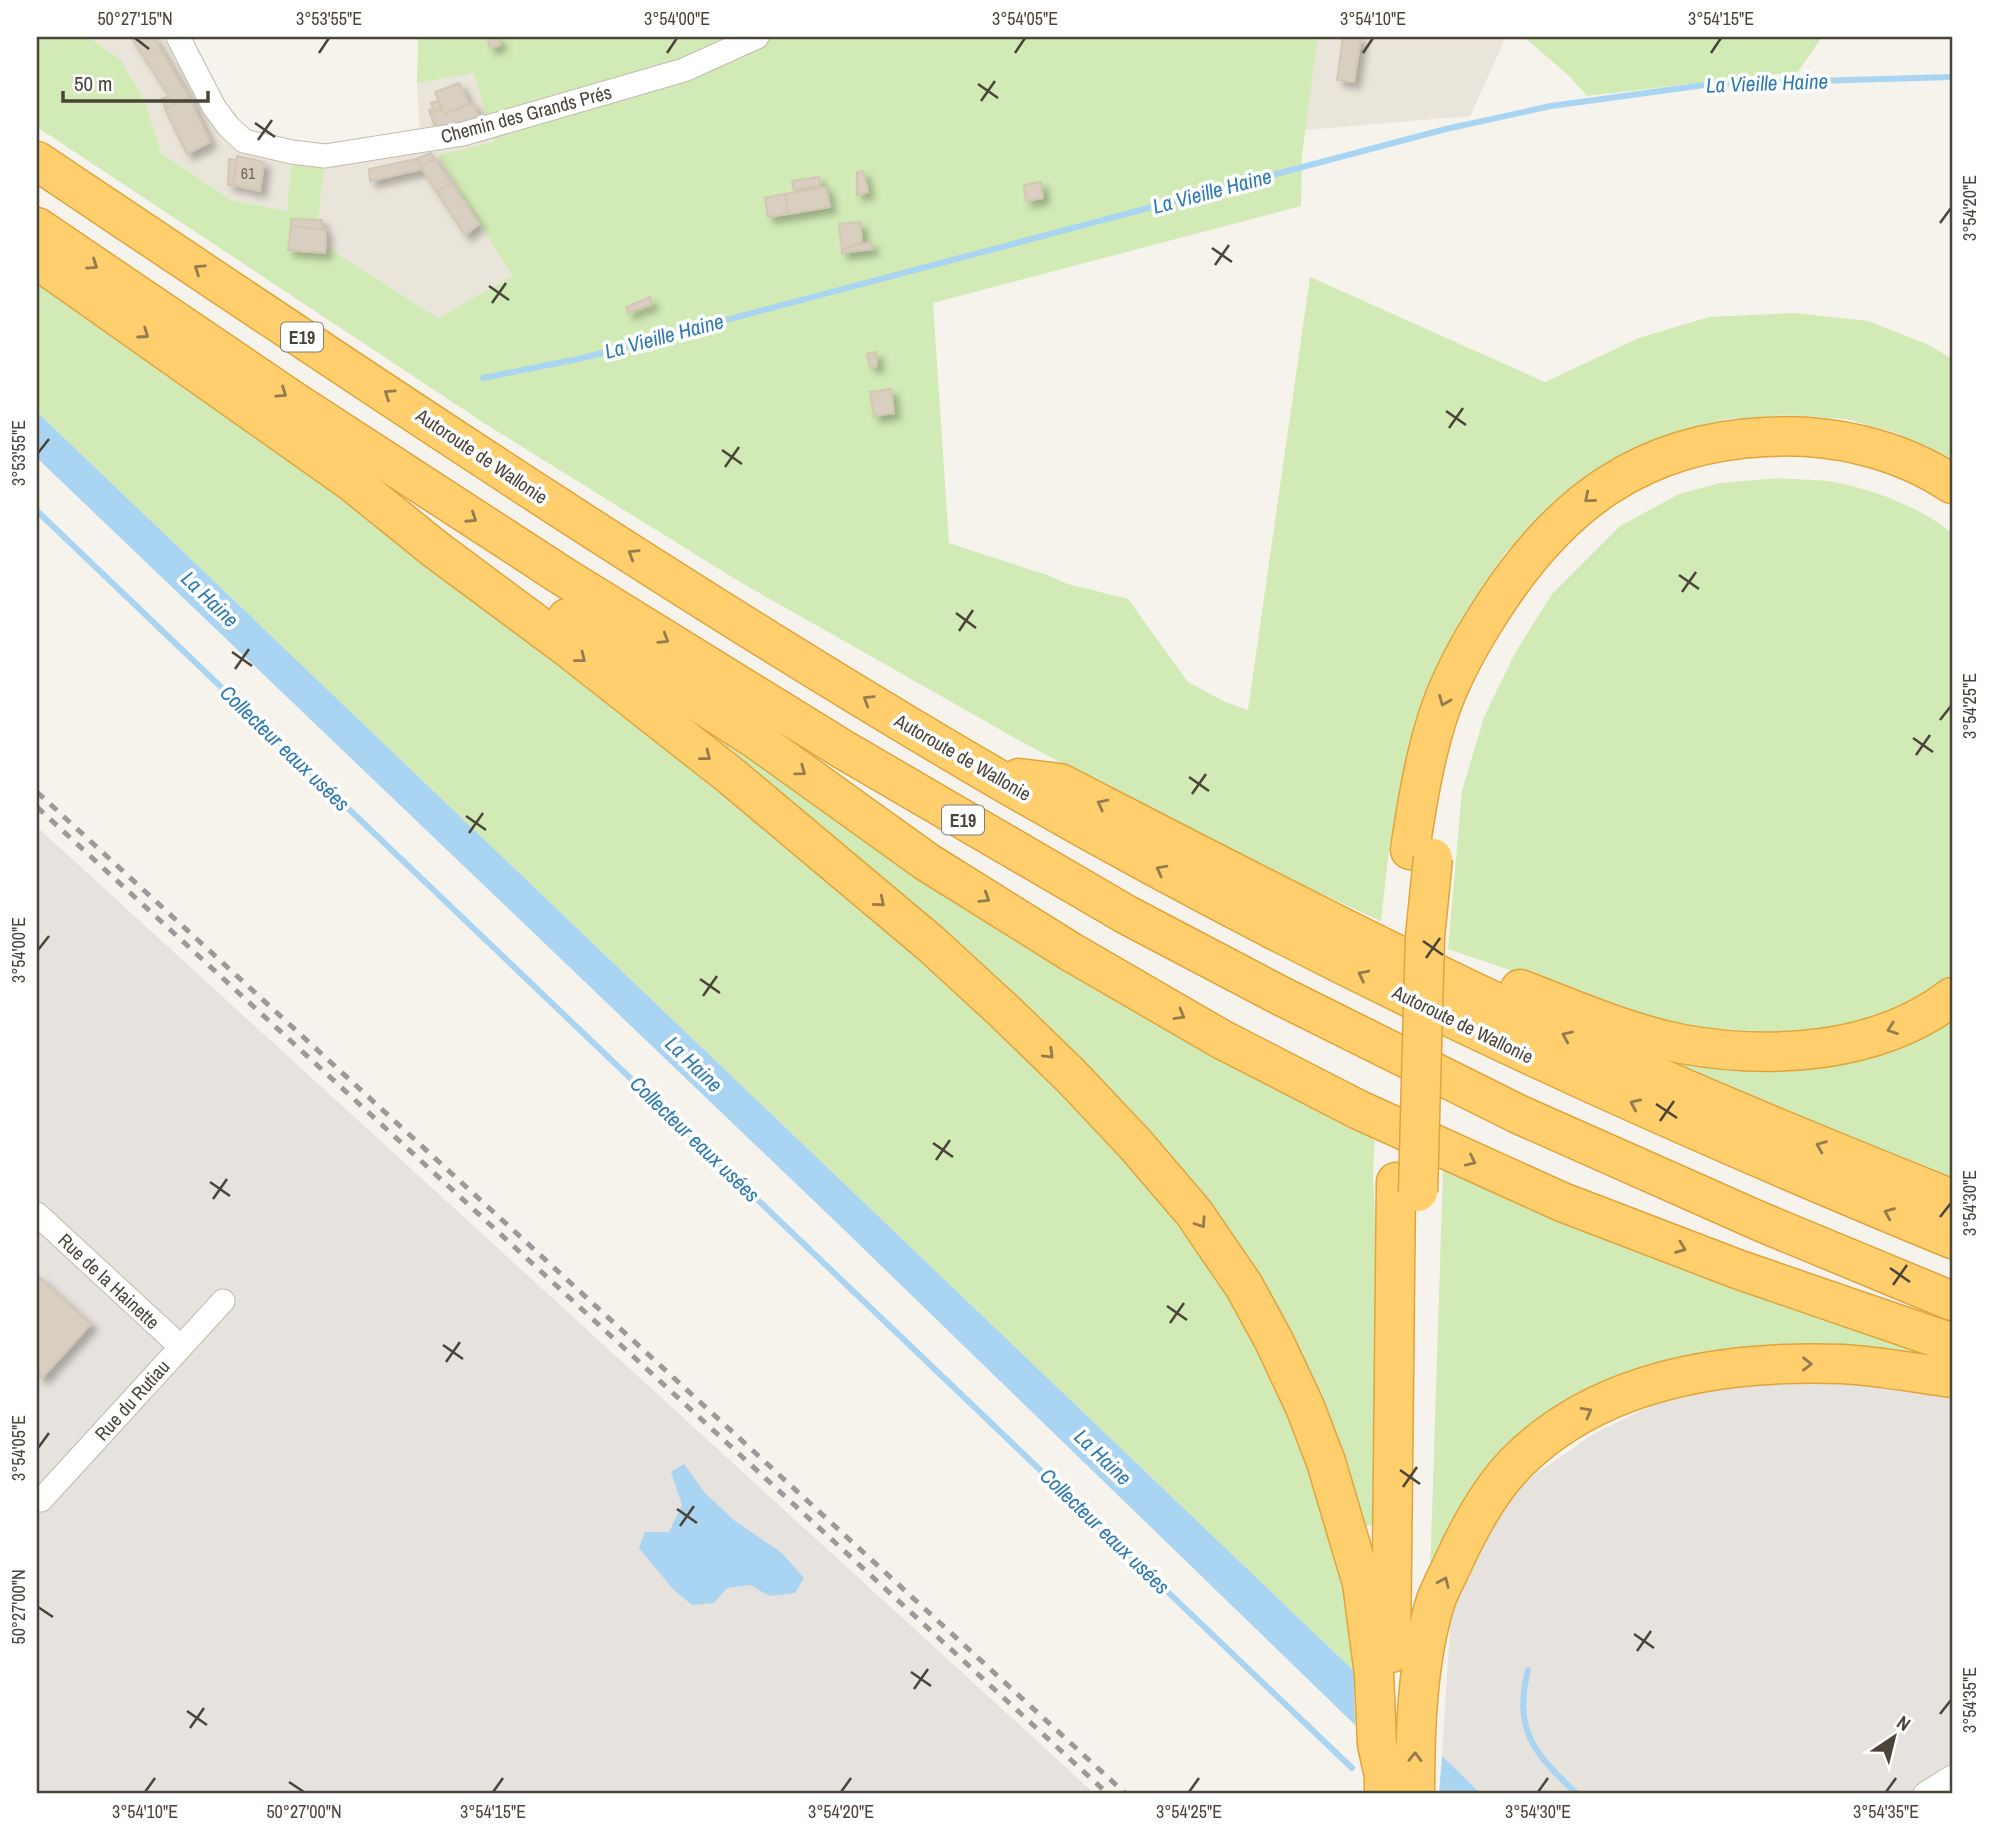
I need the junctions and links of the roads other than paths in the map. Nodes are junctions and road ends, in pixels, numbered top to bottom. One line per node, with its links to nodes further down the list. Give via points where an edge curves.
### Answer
1 (178, 37): 2 (street, Chemin des Grands Prés, via 214,107 244,141 325,156 463,134 684,70)
2 (757, 37)
3 (37, 160): 9 (highway, Autoroute de Wallonie / E19, one-way to 3, via 568,513)
4 (37, 227): 18 (highway, E19, one-way to 18, via 564,578 844,750 1127,915 1518,1114 1759,1222)
5 (37, 244): 6 (highway, one-way to 6, via 52,270)
6 (352, 482): 19 (highway, one-way to 19, via 433,529 757,740 927,862 1221,1039 1359,1110 1562,1202 1737,1269); 25 (highway, one-way to 25, via 731,776 930,943 1071,1076 1194,1213 1244,1286 1274,1341 1326,1462 1363,1583 1377,1744)
7 (1952, 484): 10 (highway, one-way to 10, via 1886,452 1829,439 1780,436 1733,438 1695,446 1642,466 1599,490 1552,529 1517,571 1461,661 1440,709 1424,776)
8 (1952, 511): 10 (highway, via 1889,477 1842,463 1785,459 1726,464 1637,495 1589,530 1539,582 1504,635 1474,693 1438,817)
9 (989, 774): 11 (highway, one-way to 9, via 1060,783); 16 (highway, Autoroute de Wallonie / E19, one-way to 9, via 1538,1061 1314,950)
10 (1422, 854): 13 (highway, bridge, via 1425,937)
11 (1250, 880): 12 (highway, one-way to 11, via 1904,1025 1858,1041 1796,1051 1733,1051 1680,1043 1623,1028); 14 (highway, one-way to 11, via 1553,1030)
12 (1952, 996)
13 (1407, 1187): 23 (highway, via 1409,1686); 25 (highway, via 1390,1756)
14 (1952, 1199)
15 (37, 1214): 20 (street, Rue de la Hainette)
16 (1952, 1239)
17 (223, 1301): 20 (street, Rue du Rutiau)
18 (1952, 1301)
19 (1952, 1343)
20 (181, 1347): 22 (street, Rue du Rutiau)
21 (1952, 1378): 23 (highway, one-way to 21, via 1436,1600 1467,1532 1515,1465 1567,1422 1647,1385 1746,1366 1845,1364)
22 (41, 1500)
23 (1415, 1720): 25 (highway, one-way to 23)
24 (1952, 1777): 26 (street)
25 (1394, 1788)
26 (1925, 1794)

